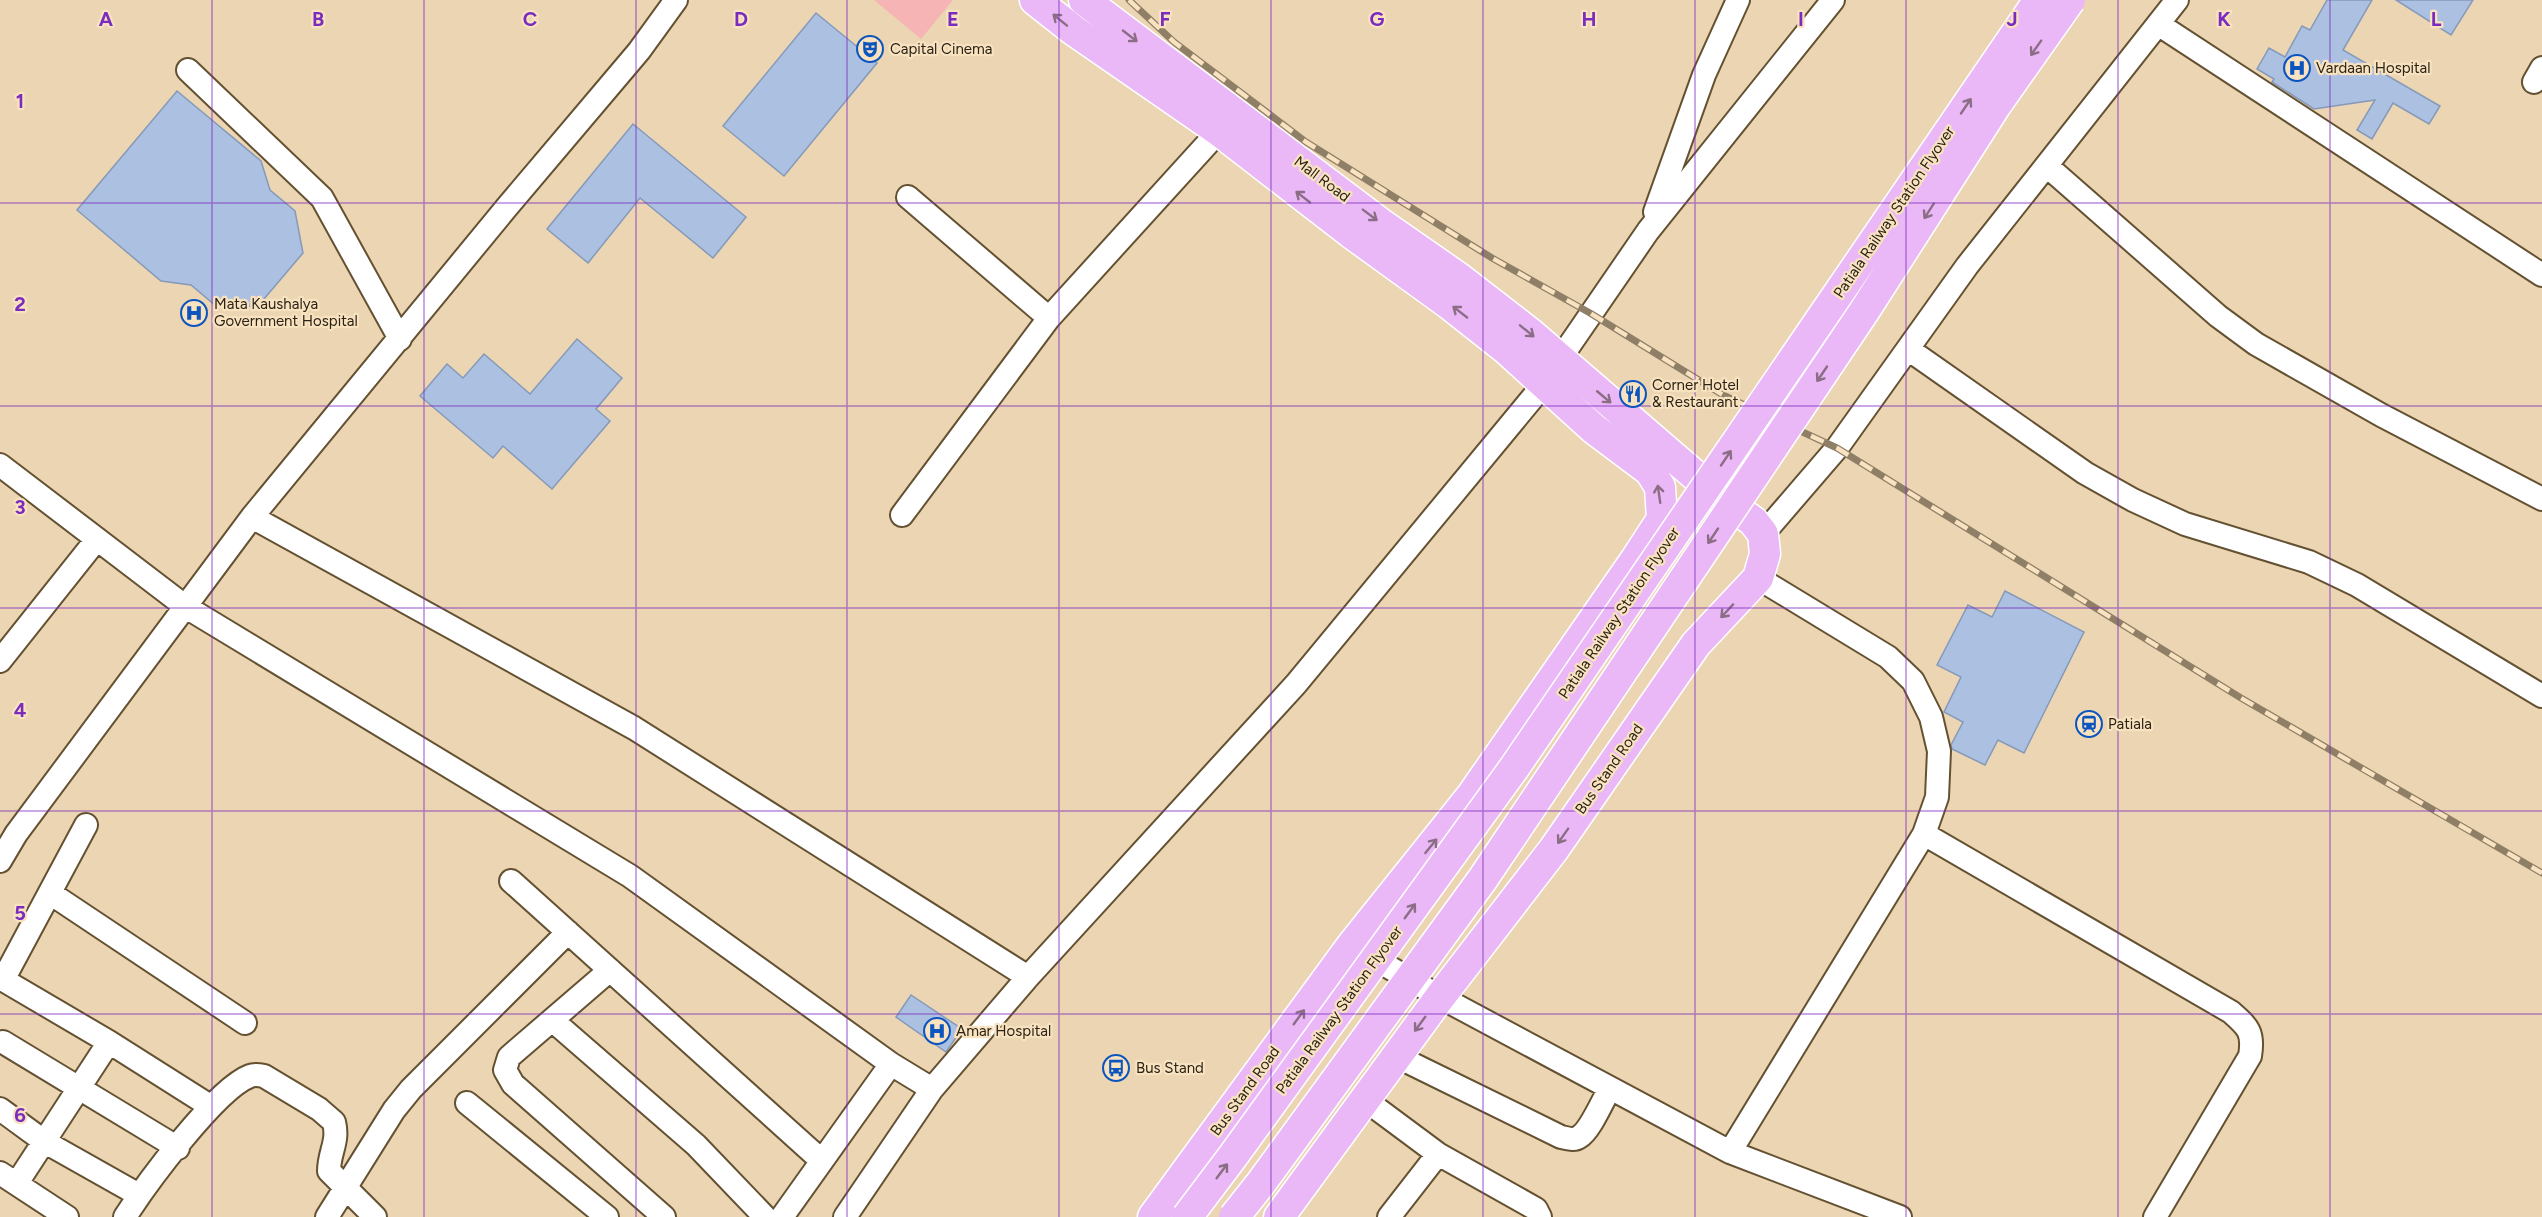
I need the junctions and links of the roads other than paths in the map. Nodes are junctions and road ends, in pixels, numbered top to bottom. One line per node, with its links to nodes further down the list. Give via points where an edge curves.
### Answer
1 (676, 0): 17 (street, via 639,51)
2 (1035, 0): 11 (main road, Mall Road, one-way to 2)
3 (1084, 0): 20 (main road, Mall Road, one-way to 20, via 1459,278)
4 (1738, 0): 14 (street, via 1704,75)
5 (1833, 0): 14 (street)
6 (2039, 0): 75 (main road, Patiala Railway Station Flyover, one-way to 6, bridge, via 1514,768)
7 (2070, 0): 76 (main road, Patiala Railway Station Flyover, one-way to 76, bridge, via 1996,105 1853,329 1482,880)
8 (2177, 0): 9 (street)
9 (2158, 24): 12 (street); 15 (street)
10 (188, 70): 17 (street, via 322,198)
11 (1219, 131): 16 (street); 18 (main road, Mall Road, one-way to 11)
12 (2047, 166): 19 (street, via 1967,266); 23 (street, via 2218,316 2256,344)
13 (909, 197): 16 (street)
14 (1648, 231): 20 (street)
15 (2542, 275)
16 (1049, 318): 24 (street)
17 (400, 339): 25 (street)
18 (1506, 349): 21 (main road, Bus Stand Road)
19 (1908, 349): 26 (street, via 1837,448); 31 (street, via 2085,473 2123,494 2185,524 2309,562 2357,585)
20 (1560, 359): 26 (main road, one-way to 26, via 1753,521)
21 (1544, 384): 39 (main road, Bus Stand Road, one-way to 21, via 1472,795 1662,519 1660,487 1650,471 1594,429); 41 (street, via 1296,684)
22 (0, 465): 27 (street)
23 (2542, 499)
24 (902, 515)
25 (252, 517): 29 (street); 41 (street, via 634,728)
26 (1763, 534): 28 (main road, via 1765,554)
27 (97, 539): 29 (street); 30 (street)
28 (1758, 578): 34 (street, via 1888,657 1913,681 1931,717 1939,752 1937,797); 43 (main road, Bus Stand Road, one-way to 43, via 1696,644 1554,849)
29 (186, 607): 33 (street); 49 (street, via 630,876)
30 (3, 652)
31 (2542, 696)
32 (86, 825): 37 (street)
33 (8, 830): 35 (street)
34 (1924, 834): 59 (street); 81 (street, via 2230,1012 2245,1025 2253,1040 2250,1056)
35 (0, 861)
36 (511, 881): 38 (street)
37 (50, 892): 42 (street); 45 (street)
38 (568, 932): 40 (street); 63 (street, via 411,1089)
39 (1352, 945): 43 (street); 74 (main road, Bus Stand Road, one-way to 39)
40 (610, 970): 44 (street); 61 (street)
41 (1028, 977): 52 (street)
42 (2, 979): 47 (street)
43 (1440, 997): 48 (main road, Bus Stand Road, one-way to 48); 50 (street)
44 (552, 1020): 70 (street, via 509,1057 505,1070 513,1084); 71 (street, via 683,1133)
45 (245, 1023)
46 (3, 1042): 51 (street)
47 (109, 1042): 51 (street); 55 (street)
48 (1396, 1056): 50 (street, via 1561,1137 1573,1139 1588,1127); 53 (main road, Bus Stand Road)
49 (891, 1064): 52 (street); 61 (street)
50 (1610, 1088): 59 (street)
51 (79, 1089): 57 (street); 58 (street)
52 (932, 1089): 73 (street)
53 (1364, 1099): 60 (street); 77 (main road, Bus Stand Road)
54 (467, 1103): 69 (street)
55 (210, 1107): 58 (street); 63 (street, via 256,1075 319,1108 334,1122 337,1141 329,1171)
56 (0, 1109): 57 (street)
57 (45, 1142): 62 (street); 64 (street)
58 (178, 1148): 64 (street)
59 (1730, 1152): 80 (street)
60 (1438, 1154): 78 (street); 79 (street, via 1536,1209)
61 (822, 1161): 72 (street)
62 (9, 1178): 65 (street)
63 (346, 1189): 67 (street); 68 (street)
64 (139, 1195): 66 (street)
65 (67, 1217)
66 (125, 1217)
67 (327, 1217)
68 (375, 1217)
69 (607, 1217)
70 (664, 1217)
71 (765, 1217)
72 (782, 1217)
73 (845, 1217)
74 (1153, 1217)
75 (1186, 1217)
76 (1234, 1217)
77 (1279, 1217)
78 (1389, 1217)
79 (1540, 1217)
80 (1900, 1217)
81 (2155, 1217)

